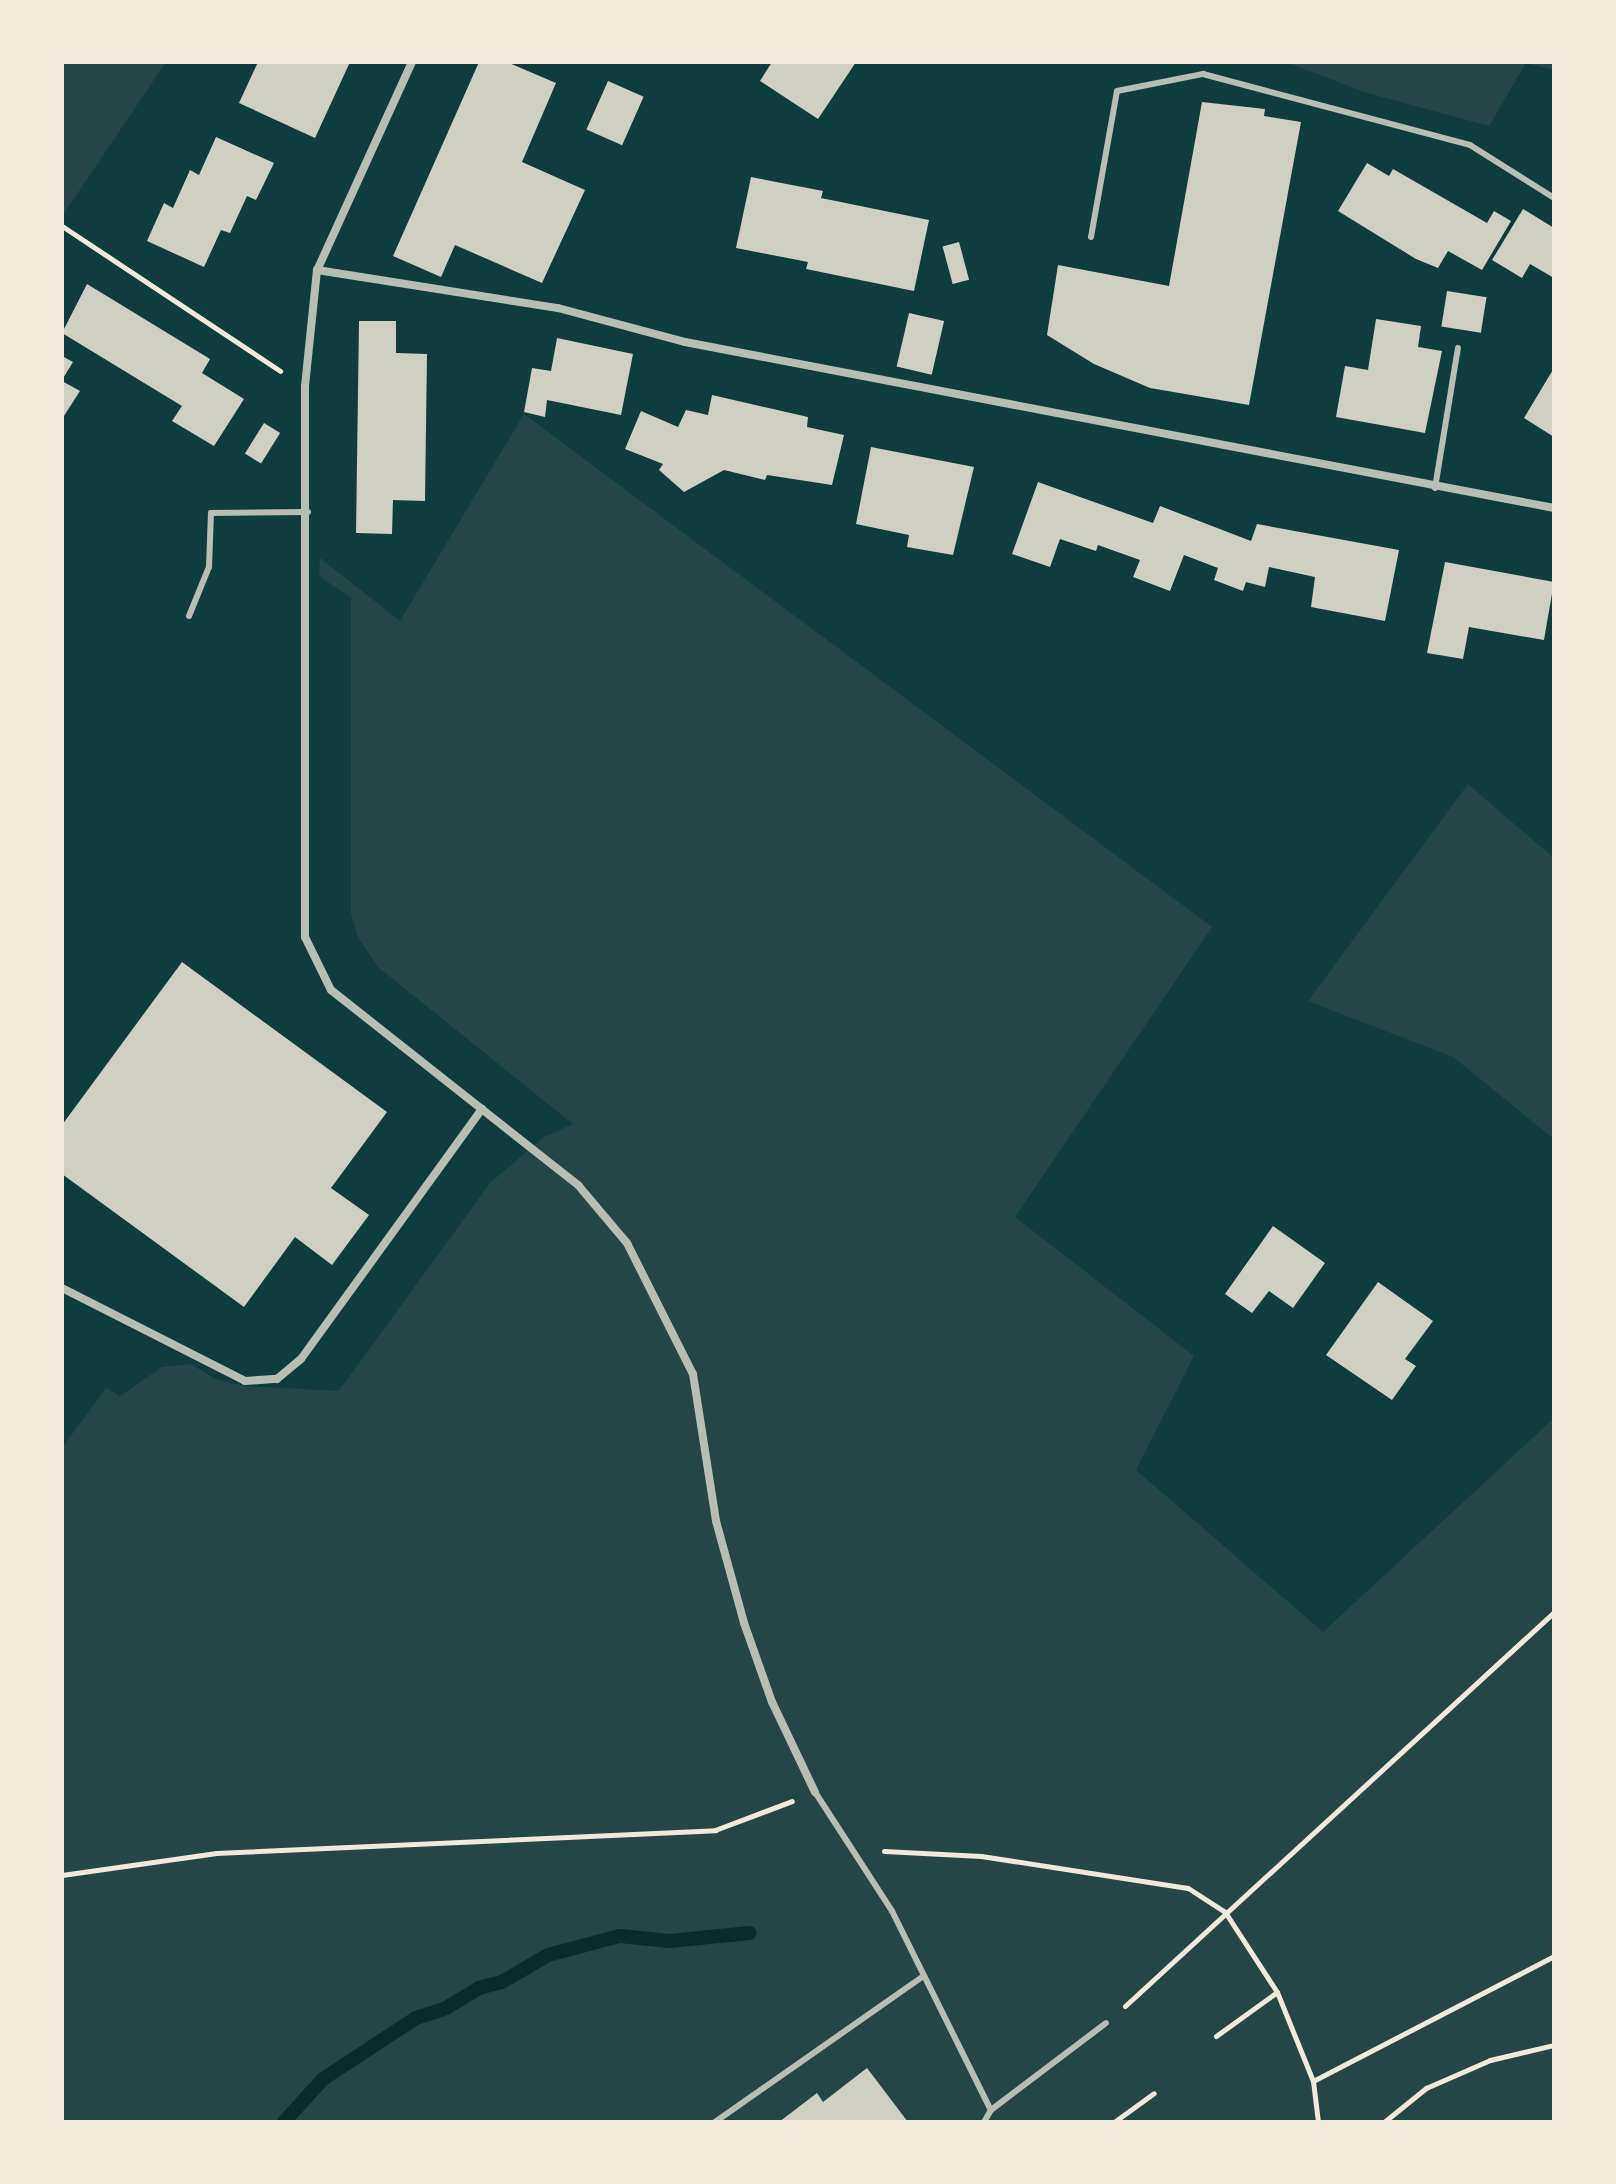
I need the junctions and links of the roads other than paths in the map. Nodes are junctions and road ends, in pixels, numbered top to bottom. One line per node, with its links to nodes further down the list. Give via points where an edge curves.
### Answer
1 (412, 62): 4 (street)
2 (1554, 198): 3 (lane, via 1470,145 1203,74 1117,91)
3 (1091, 237)
4 (317, 270): 6 (street, via 558,308 685,342); 8 (street, via 305,387)
5 (1458, 348): 6 (lane)
6 (1435, 488): 7 (street)
7 (1554, 508)
8 (308, 512): 9 (lane, via 211,513 209,567); 10 (street, via 305,937 331,990)
9 (189, 616)
10 (482, 1109): 11 (street, via 301,1359 277,1379 245,1381); 12 (street, via 578,1185 627,1243 656,1292 693,1374 716,1521 744,1623 772,1702)
11 (62, 1288)
12 (815, 1792): 13 (lane, via 892,1911)
13 (922, 1977): 15 (lane); 16 (lane)
14 (1106, 2023): 15 (lane)
15 (991, 2110): 17 (lane)
16 (715, 2122)
17 (984, 2122)

